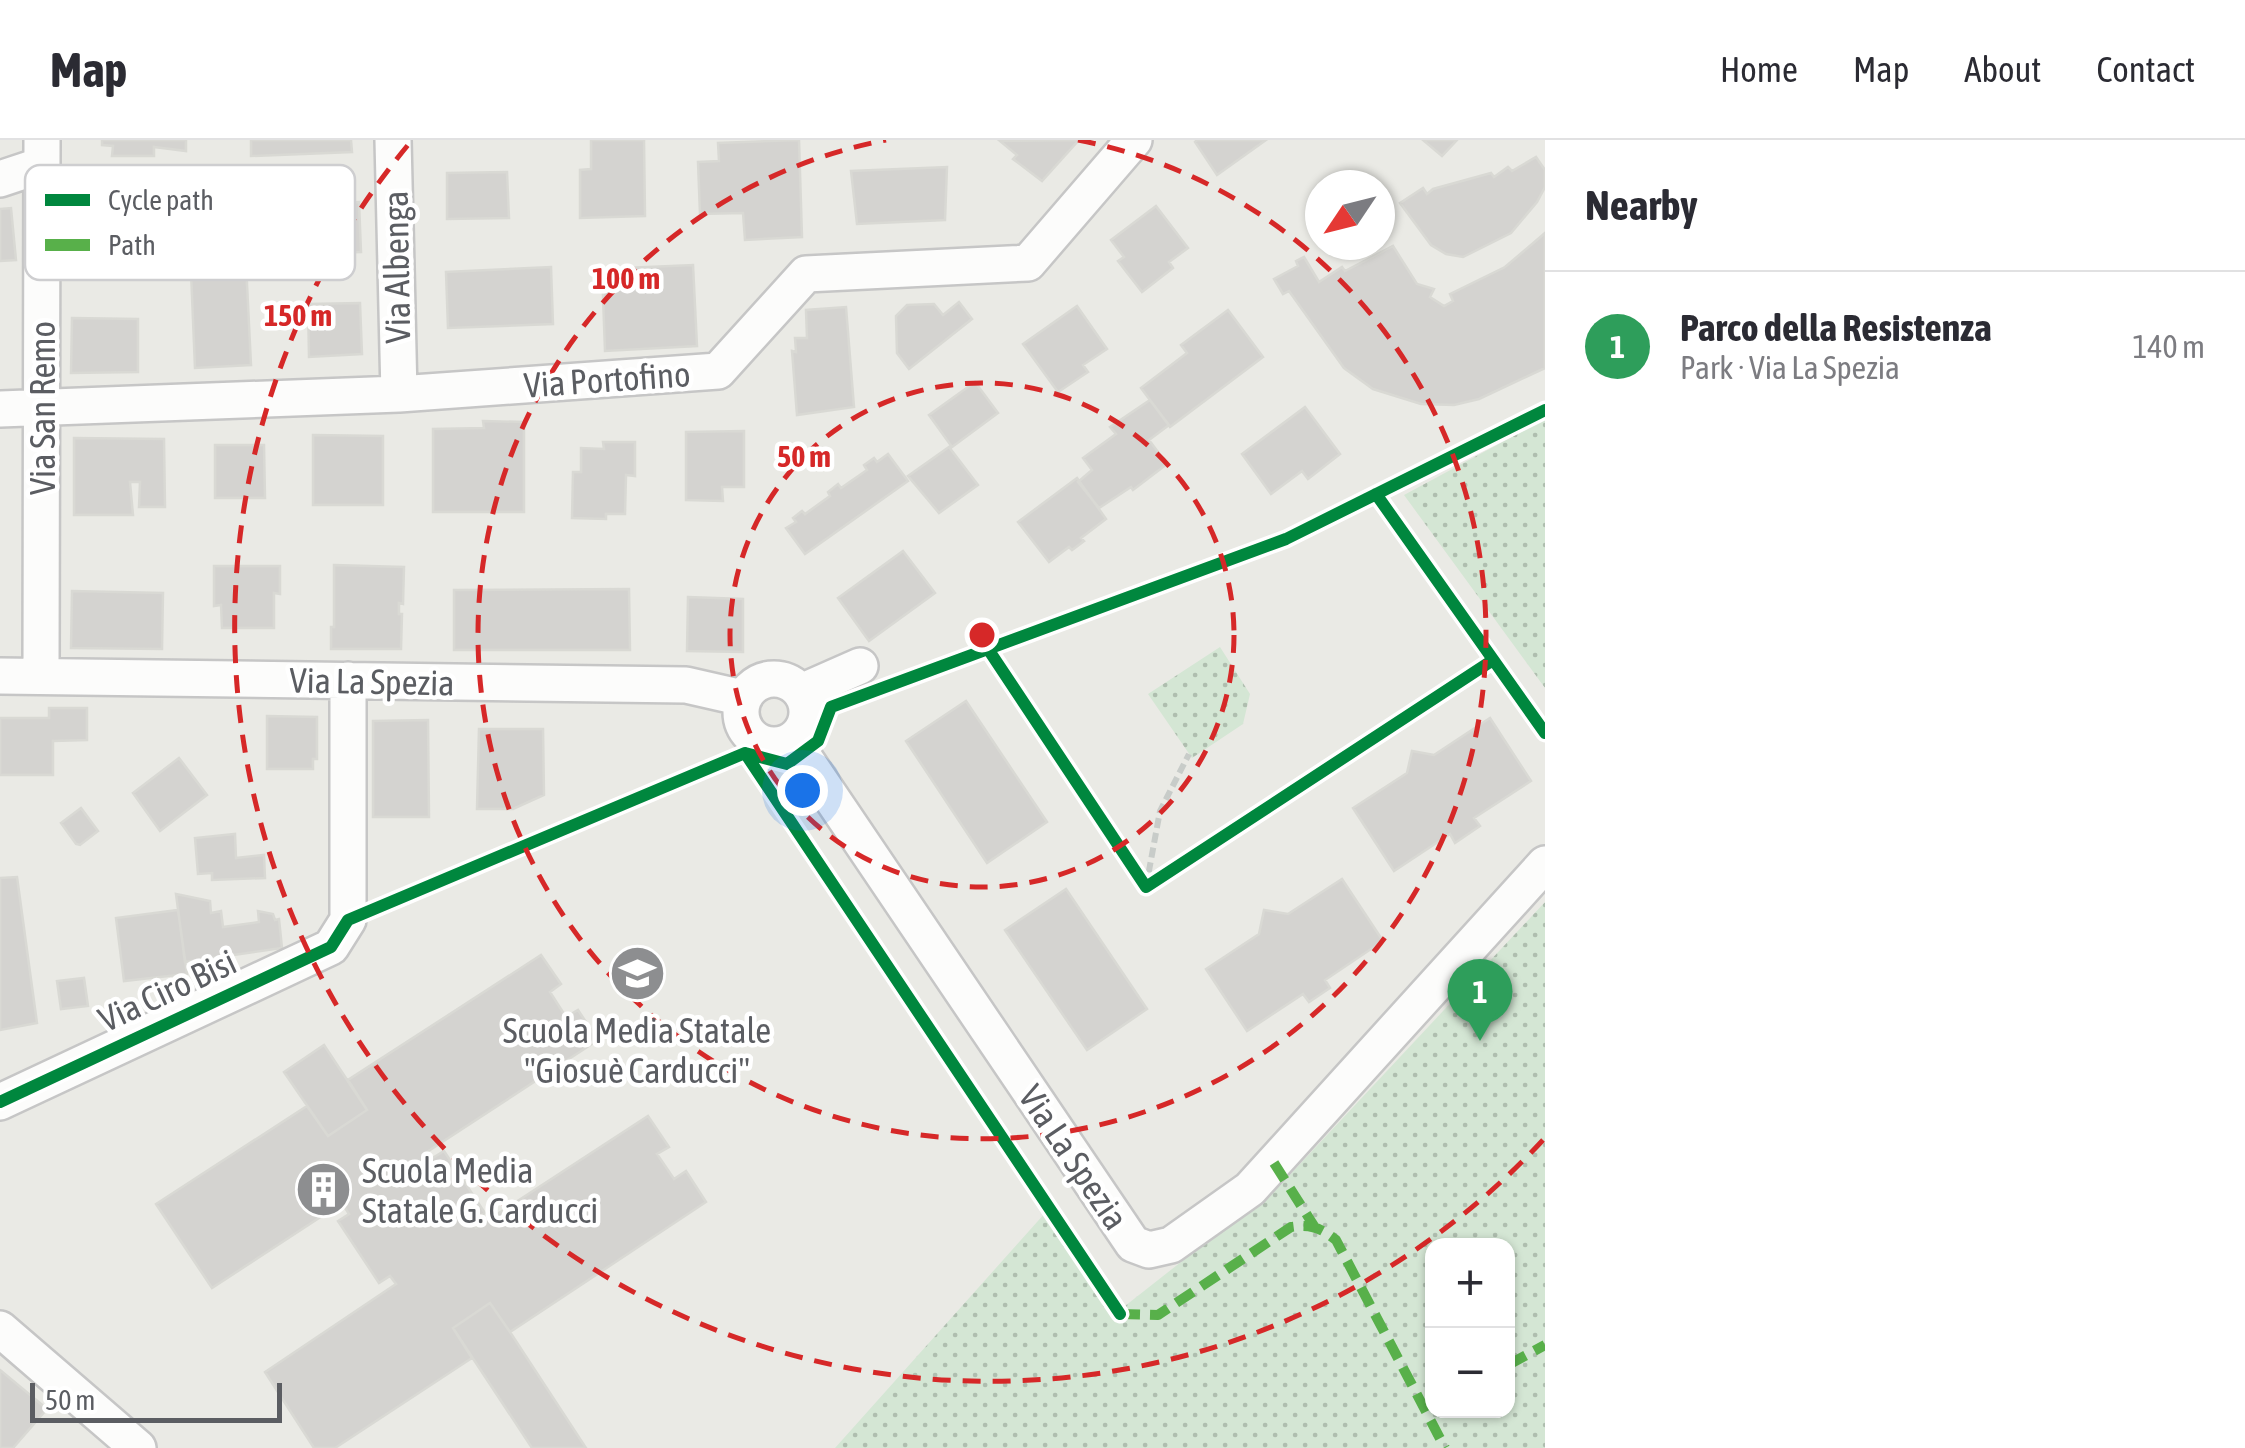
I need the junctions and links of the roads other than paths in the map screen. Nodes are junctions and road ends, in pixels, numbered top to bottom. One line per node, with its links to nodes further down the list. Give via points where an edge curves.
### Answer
1 (393, 140): 6 (street, Via Albenga)
2 (1134, 140): 6 (street, Via Portofino, via 1028,263 806,274 718,371)
3 (42, 152): 4 (street)
4 (0, 179)
5 (42, 280): 7 (street, Via San Remo)
6 (399, 394): 7 (street, Via Portofino)
7 (42, 407): 8 (street, Via Portofino); 11 (street, Via San Remo)
8 (0, 409)
9 (860, 666): 13 (street)
10 (0, 676): 11 (street, Via La Spezia)
11 (41, 676): 12 (street, Via La Spezia)
12 (348, 680): 14 (street, Via La Spezia, via 686,685); 17 (street, Via Ciro Bisi, via 348,920 332,946)
13 (801, 692): 14 (street, via 779,679 765,680); 15 (street, via 807,717)
14 (743, 698): 15 (street, via 748,734 773,746)
15 (793, 741): 16 (street, Via La Spezia, via 1133,1244 1149,1250 1171,1245 1250,1189)
16 (1545, 864)
17 (0, 1102)
18 (0, 1329): 19 (street)
19 (138, 1448)

